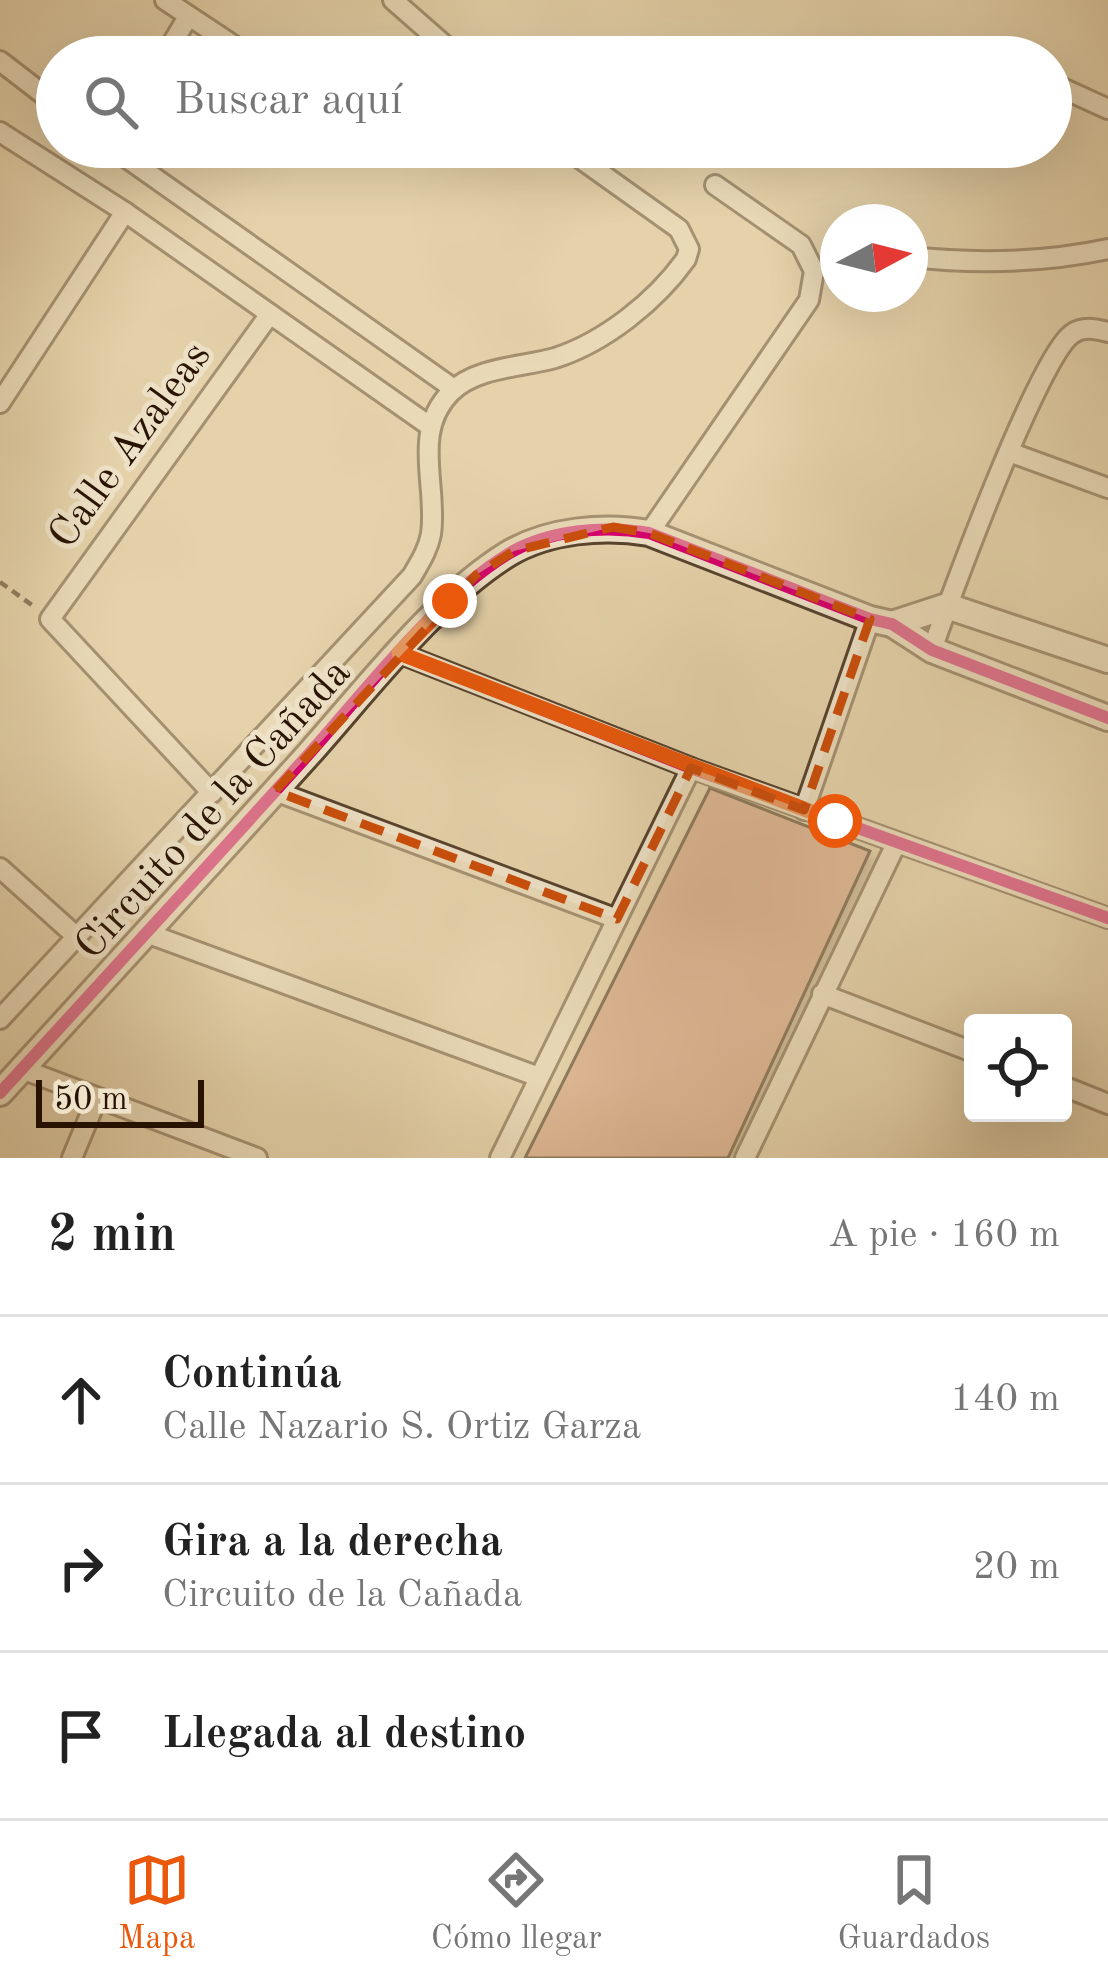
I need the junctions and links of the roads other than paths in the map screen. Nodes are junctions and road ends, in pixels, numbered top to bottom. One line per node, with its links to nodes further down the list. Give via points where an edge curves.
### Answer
1 (165, 0): 3 (street)
2 (393, 0): 6 (street)
3 (188, 17): 4 (street); 5 (street)
4 (177, 36)
5 (218, 36)
6 (434, 36)
7 (0, 61): 8 (street)
8 (36, 89)
9 (1072, 93): 10 (street)
10 (1108, 109)
11 (0, 132): 12 (street)
12 (36, 155)
13 (56, 168): 17 (street)
14 (141, 168): 23 (street)
15 (594, 168): 23 (street, via 680,229 689,248 678,270 593,343)
16 (715, 185): 28 (street, via 801,245 814,271 809,300)
17 (125, 212): 20 (street); 22 (street)
18 (1108, 249): 19 (street, via 970,264)
19 (928, 259)
20 (269, 314): 25 (street); 37 (street, Calle Azaleas, via 50,619)
21 (1106, 331): 26 (street, via 1084,328 1057,349)
22 (7, 382): 24 (street)
23 (454, 389): 25 (street, Circuito de la Cañada)
24 (0, 404)
25 (431, 427): 37 (street, Circuito de la Cañada, via 425,555)
26 (1010, 452): 27 (street); 29 (street)
27 (1108, 488)
28 (650, 533): 30 (street, Circuito de la Cañada); 32 (street, Circuito de la Cañada, via 613,527 514,550 476,575)
29 (947, 606): 30 (street); 31 (street); 33 (street)
30 (881, 622): 31 (street, Circuito de la Cañada); 38 (street)
31 (932, 650): 34 (street, Circuito de la Cañada)
32 (399, 653): 35 (street); 36 (street, Circuito de la Cañada)
33 (1108, 660)
34 (1108, 718)
35 (691, 768): 38 (street); 42 (street)
36 (275, 791): 42 (street); 43 (street, Circuito de la Cañada)
37 (212, 793): 44 (street, Circuito de la Cañada)
38 (805, 810): 39 (street)
39 (896, 844): 41 (street); 45 (street)
40 (0, 868): 44 (street)
41 (1108, 918)
42 (617, 919): 49 (street)
43 (149, 934): 48 (street, Circuito de la Cañada); 49 (street)
44 (77, 938): 46 (street, Circuito de la Cañada)
45 (822, 994): 47 (street); 54 (street)
46 (0, 1019)
47 (964, 1049)
48 (22, 1069): 51 (street, Circuito de la Cañada); 52 (street)
49 (539, 1077): 57 (street)
50 (1072, 1090): 53 (street)
51 (0, 1093)
52 (97, 1098): 55 (street); 56 (street)
53 (1108, 1104)
54 (753, 1156)
55 (72, 1158)
56 (257, 1158)
57 (500, 1158)

